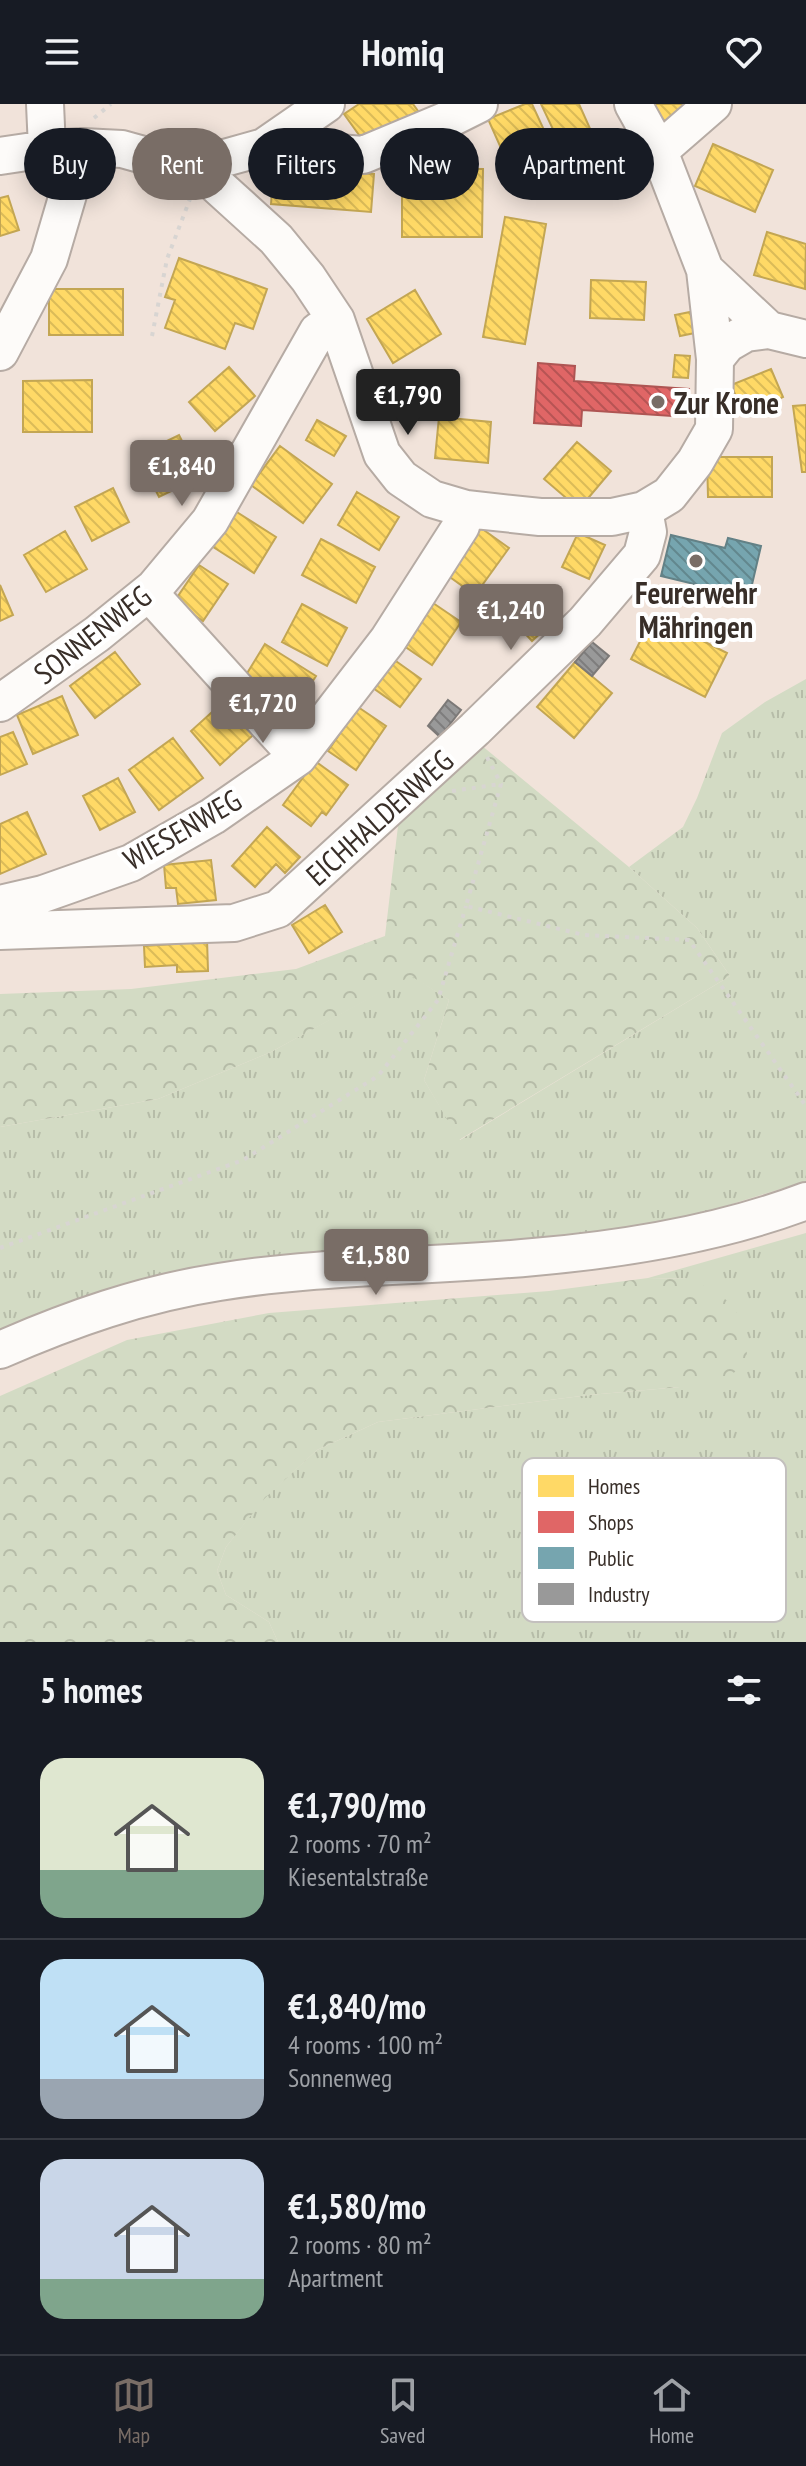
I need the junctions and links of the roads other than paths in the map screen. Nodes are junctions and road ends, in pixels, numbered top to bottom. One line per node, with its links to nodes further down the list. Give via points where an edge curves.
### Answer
1 (45, 104): 7 (street)
2 (65, 104): 8 (street)
3 (326, 104): 9 (street)
4 (479, 104): 12 (street)
5 (633, 104): 10 (street)
6 (713, 104): 10 (street)
7 (56, 128)
8 (65, 128)
9 (291, 128)
10 (659, 151): 16 (street)
11 (24, 153): 13 (street)
12 (364, 155)
13 (0, 156)
14 (232, 199): 17 (street, via 276,239)
15 (58, 200): 20 (street, via 49,259)
16 (705, 270): 18 (street); 21 (street)
17 (336, 320): 22 (street, via 382,454 401,478 432,499); 25 (street, SONNENWEG, via 318,331 210,521 154,588)
18 (769, 330): 19 (street); 21 (street, via 746,333)
19 (806, 339)
20 (0, 352)
21 (715, 359): 23 (street, via 714,429 669,495)
22 (466, 509): 23 (street, via 540,517 612,517); 26 (street, WIESENWEG, via 461,526 388,640)
23 (644, 510): 28 (street, EICHHALDENWEG, via 648,532 642,555 585,622 278,909 234,923)
24 (160, 605): 26 (street)
25 (0, 703)
26 (298, 757): 27 (street, WIESENWEG, via 240,781 213,816 131,863)
27 (0, 904)
28 (0, 931)
29 (806, 1201): 30 (street, via 676,1238 605,1249 219,1282 140,1298)
30 (0, 1350)

